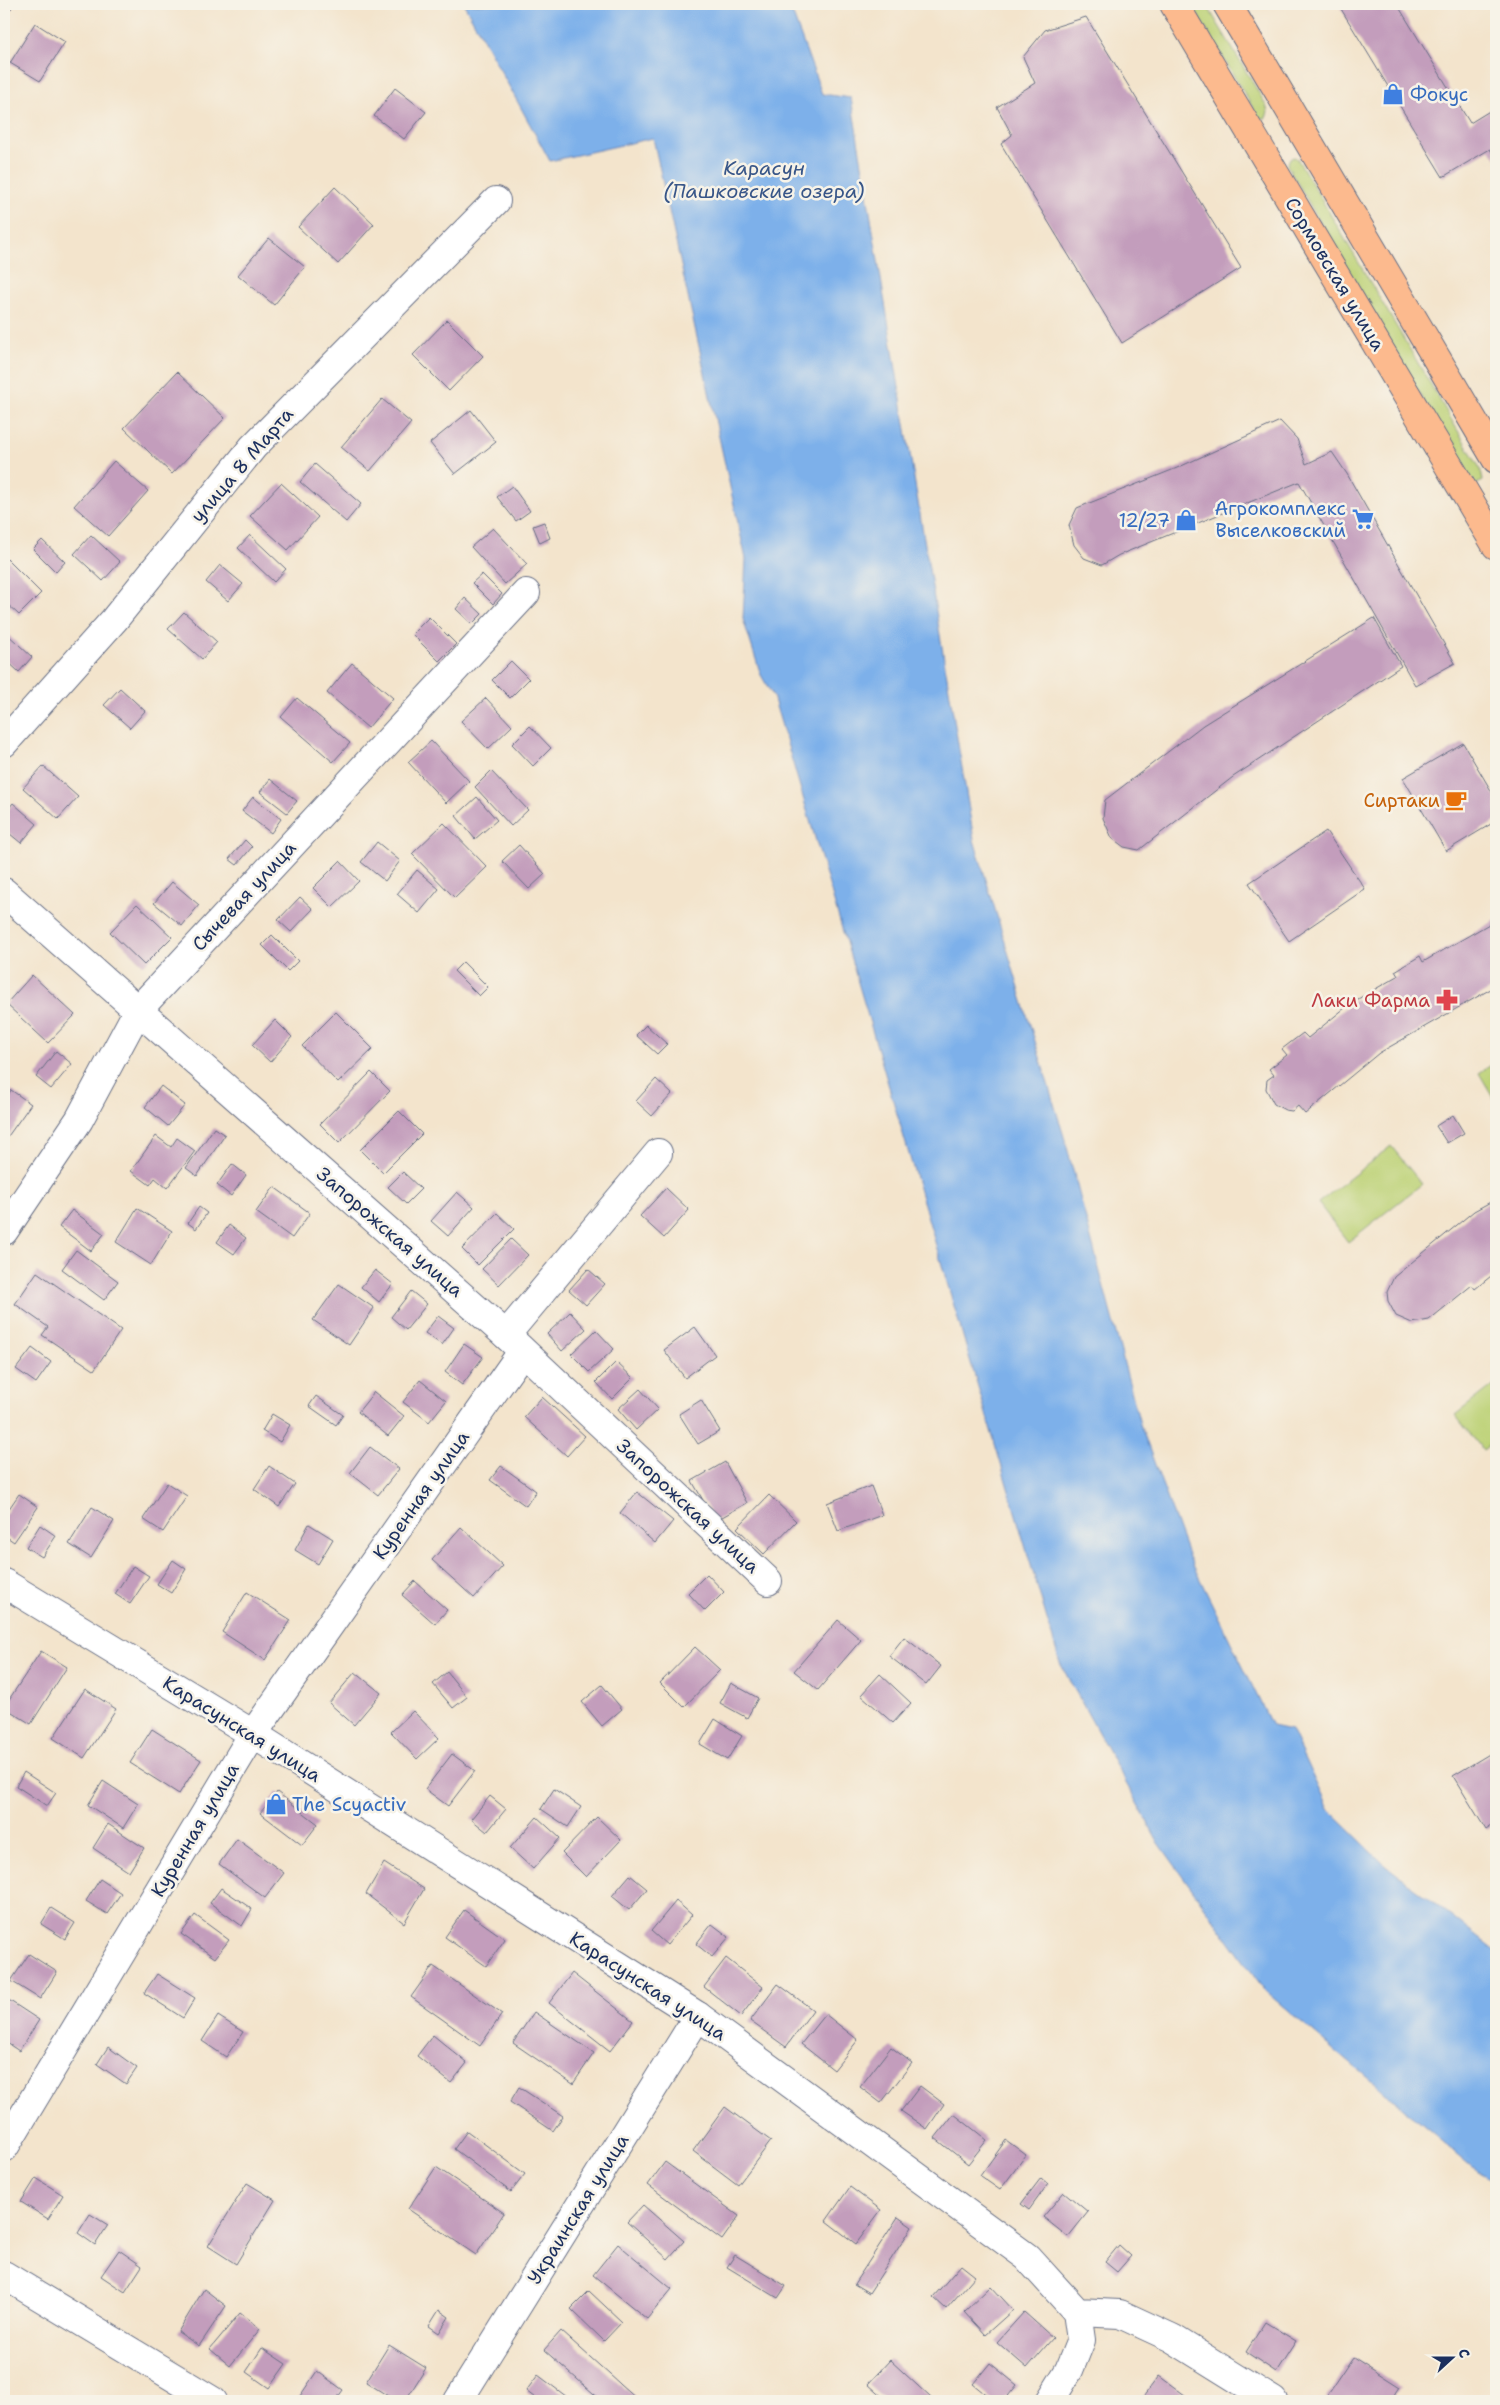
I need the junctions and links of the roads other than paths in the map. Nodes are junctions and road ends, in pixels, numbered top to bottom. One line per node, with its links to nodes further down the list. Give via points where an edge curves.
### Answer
1 (1174, 4): 5 (main road, Сормовская улица)
2 (1227, 4): 4 (main road)
3 (496, 201): 8 (street, улица 8 Марта, via 253,447 114,620)
4 (1496, 459)
5 (1488, 513): 6 (main road, Сормовская улица)
6 (1496, 545)
7 (526, 593): 10 (street, Сычевая улица)
8 (4, 743)
9 (4, 892): 10 (street, Запорожская улица)
10 (138, 1010): 12 (street, Сычевая улица, via 79,1120); 13 (street, Запорожская улица)
11 (658, 1153): 13 (street, Куренная улица)
12 (4, 1231)
13 (514, 1343): 14 (street, Запорожская улица); 16 (street, Куренная улица)
14 (768, 1580)
15 (4, 1583): 16 (street, Карасунская улица)
16 (253, 1734): 17 (street, Карасунская улица); 18 (street, Куренная улица)
17 (698, 2016): 20 (street, Карасунская улица, via 1027,2257); 22 (street, Украинская улица)
18 (4, 2148)
19 (4, 2275): 21 (street)
20 (1077, 2312): 23 (street, via 1081,2340 1069,2370); 24 (street, via 1120,2314 1172,2338)
21 (213, 2401)
22 (458, 2401)
23 (1050, 2401)
24 (1273, 2401)

